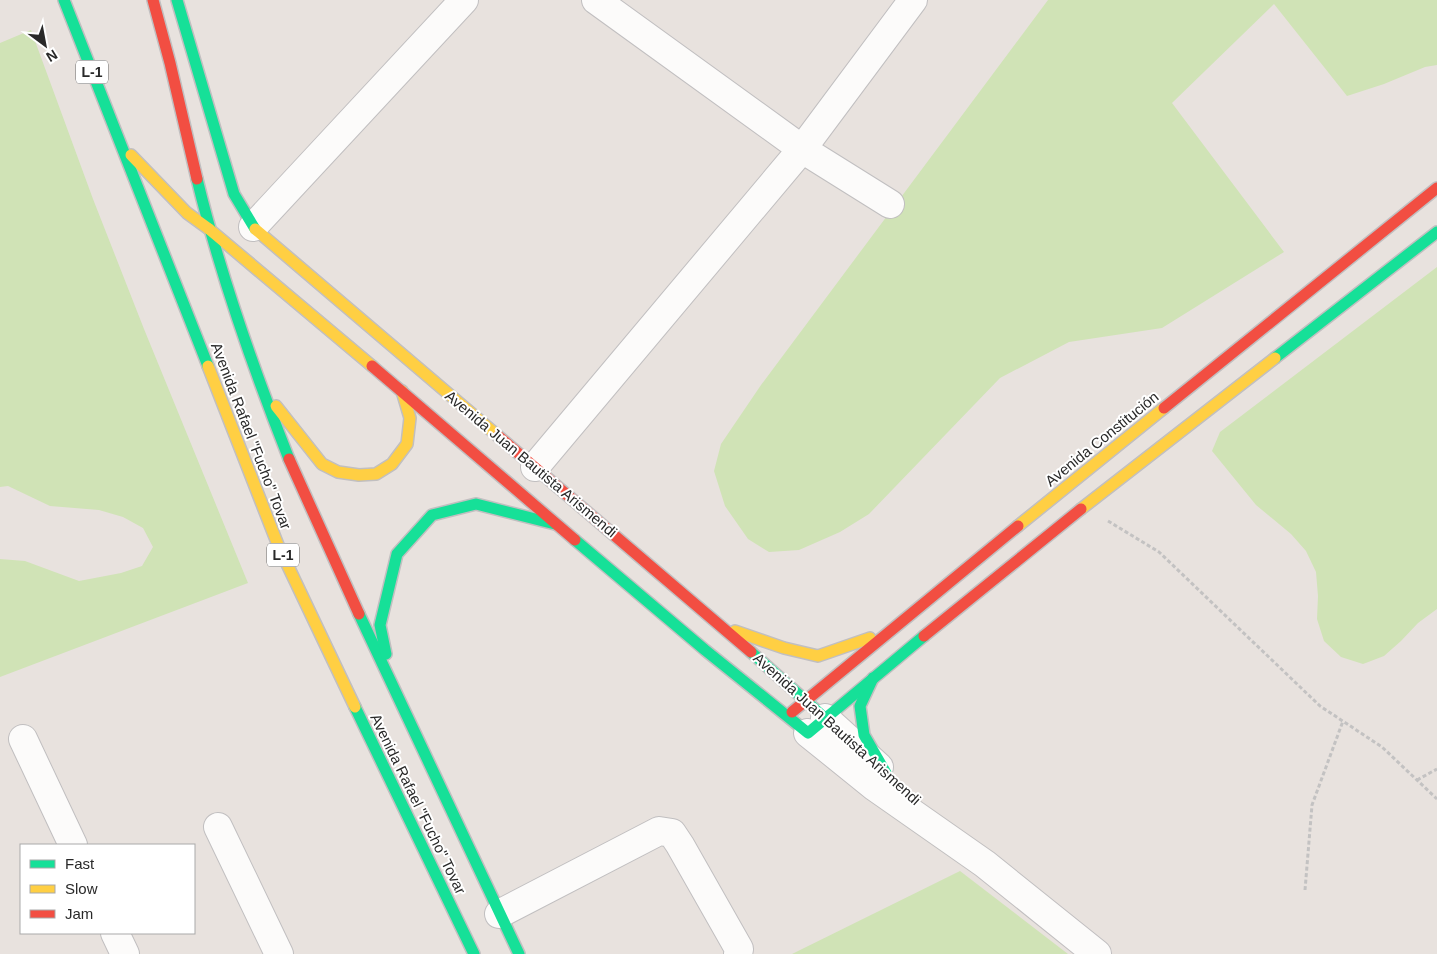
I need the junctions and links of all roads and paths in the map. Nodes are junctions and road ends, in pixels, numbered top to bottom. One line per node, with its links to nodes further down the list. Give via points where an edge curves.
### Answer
1 (64, 0): 7 (street, Avenida Rafael "Fucho" Tovar / L-1)
2 (153, 0): 12 (street, Avenida Rafael "Fucho" Tovar)
3 (177, 0): 11 (street, Avenida Juan Bautista Arismendi, via 234,194)
4 (464, 0): 11 (street)
5 (913, 0): 8 (street)
6 (610, 4): 8 (street)
7 (120, 143): 12 (street, Avenida Juan Bautista Arismendi, via 187,213); 40 (street, Avenida Rafael "Fucho" Tovar / L-1, via 278,545)
8 (802, 149): 10 (street); 16 (street)
9 (1437, 188): 20 (street, Avenida Constitución)
10 (890, 204)
11 (253, 227): 16 (street, Avenida Juan Bautista Arismendi)
12 (209, 229): 14 (street, Avenida Rafael "Fucho" Tovar); 15 (street, Avenida Juan Bautista Arismendi)
13 (1437, 232): 17 (street)
14 (261, 388): 15 (street, via 322,464 338,472 359,476 376,474 392,464 407,444 410,418); 22 (street, Avenida Rafael "Fucho" Tovar, via 293,470)
15 (402, 391): 18 (street, Avenida Juan Bautista Arismendi)
16 (535, 467): 19 (street, Avenida Juan Bautista Arismendi)
17 (1084, 506): 21 (street); 25 (path, via 1159,552 1320,706)
18 (555, 524): 22 (street, via 476,504 432,515 397,554 380,625); 24 (street, Avenida Juan Bautista Arismendi)
19 (721, 626): 20 (street, via 818,656); 23 (street, Avenida Juan Bautista Arismendi)
20 (890, 630): 23 (street, Avenida Constitución)
21 (873, 677): 26 (street); 29 (street, via 860,706 864,735)
22 (392, 687): 36 (street, Avenida Rafael "Fucho" Tovar)
23 (805, 701): 24 (street, Avenida Constitución); 26 (street, Avenida Juan Bautista Arismendi)
24 (787, 716): 26 (street, Avenida Juan Bautista Arismendi)
25 (1343, 722): 30 (path, via 1382,747); 35 (path, via 1312,805)
26 (817, 726): 29 (street, Avenida Juan Bautista Arismendi); 34 (street, Avenida Juan Bautista Arismendi, via 874,787)
27 (23, 740): 33 (street)
28 (1437, 770): 30 (path)
29 (886, 772): 34 (street, Avenida Juan Bautista Arismendi)
30 (1417, 780): 31 (path)
31 (1437, 799)
32 (218, 827): 39 (street)
33 (73, 844)
34 (985, 864): 43 (street, Avenida Juan Bautista Arismendi)
35 (1305, 890)
36 (500, 914): 41 (street, Avenida Rafael "Fucho" Tovar); 42 (street, via 659,831 672,833 739,949)
37 (115, 934): 38 (street)
38 (125, 954)
39 (279, 954)
40 (474, 954)
41 (519, 954)
42 (738, 954)
43 (1097, 954)

